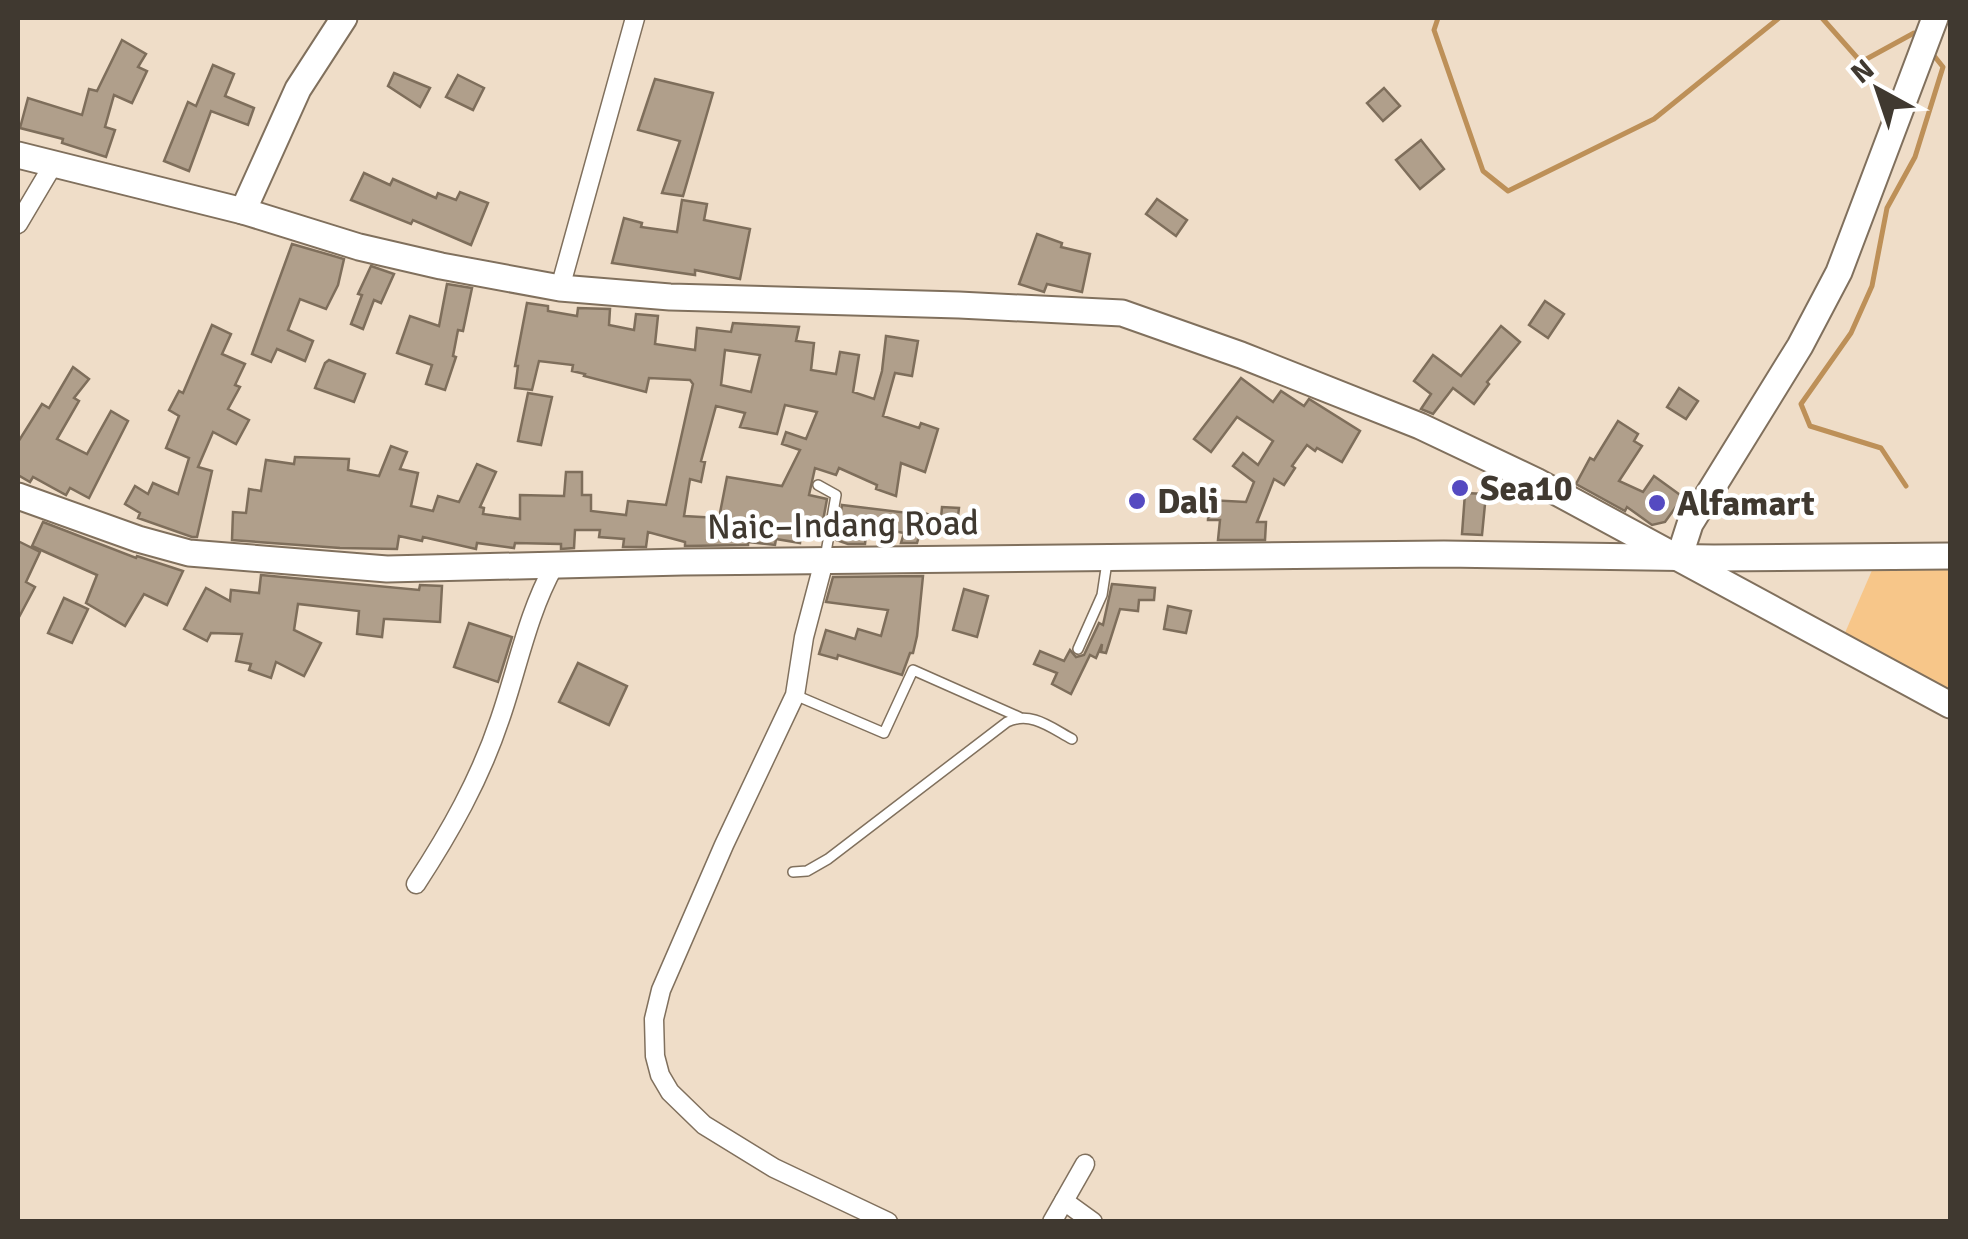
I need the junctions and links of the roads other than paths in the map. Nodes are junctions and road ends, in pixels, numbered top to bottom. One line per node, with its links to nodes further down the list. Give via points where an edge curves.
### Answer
1 (344, 18): 6 (street, via 298,89)
2 (636, 18): 8 (street)
3 (1935, 18): 13 (street, via 1839,272 1690,524)
4 (18, 155): 5 (street)
5 (53, 165): 6 (street); 7 (street)
6 (243, 211): 8 (street, via 359,247)
7 (18, 224)
8 (560, 288): 13 (street, via 670,298 1122,313 1420,426)
9 (818, 485): 14 (lane, via 836,494)
10 (18, 496): 15 (street, Naic–Indang Road, via 190,552 387,568)
11 (1950, 556): 13 (street, Naic–Indang Road)
12 (1107, 558): 13 (street, Naic–Indang Road); 14 (street, Naic–Indang Road); 16 (lane, via 1102,595)
13 (1679, 558): 18 (street)
14 (824, 560): 15 (street, Naic–Indang Road); 17 (street)
15 (554, 566): 22 (street, via 536,599 500,721 457,822)
16 (1078, 649)
17 (796, 695): 19 (lane, via 884,733 912,670); 25 (street, via 661,990 654,1056 670,1092 704,1126)
18 (1950, 705)
19 (1019, 717): 20 (lane); 21 (lane, via 828,859)
20 (1072, 739)
21 (793, 872)
22 (416, 884)
23 (1085, 1164): 24 (street)
24 (1064, 1201): 26 (street); 27 (street)
25 (888, 1222)
26 (1052, 1222)
27 (1093, 1222)

